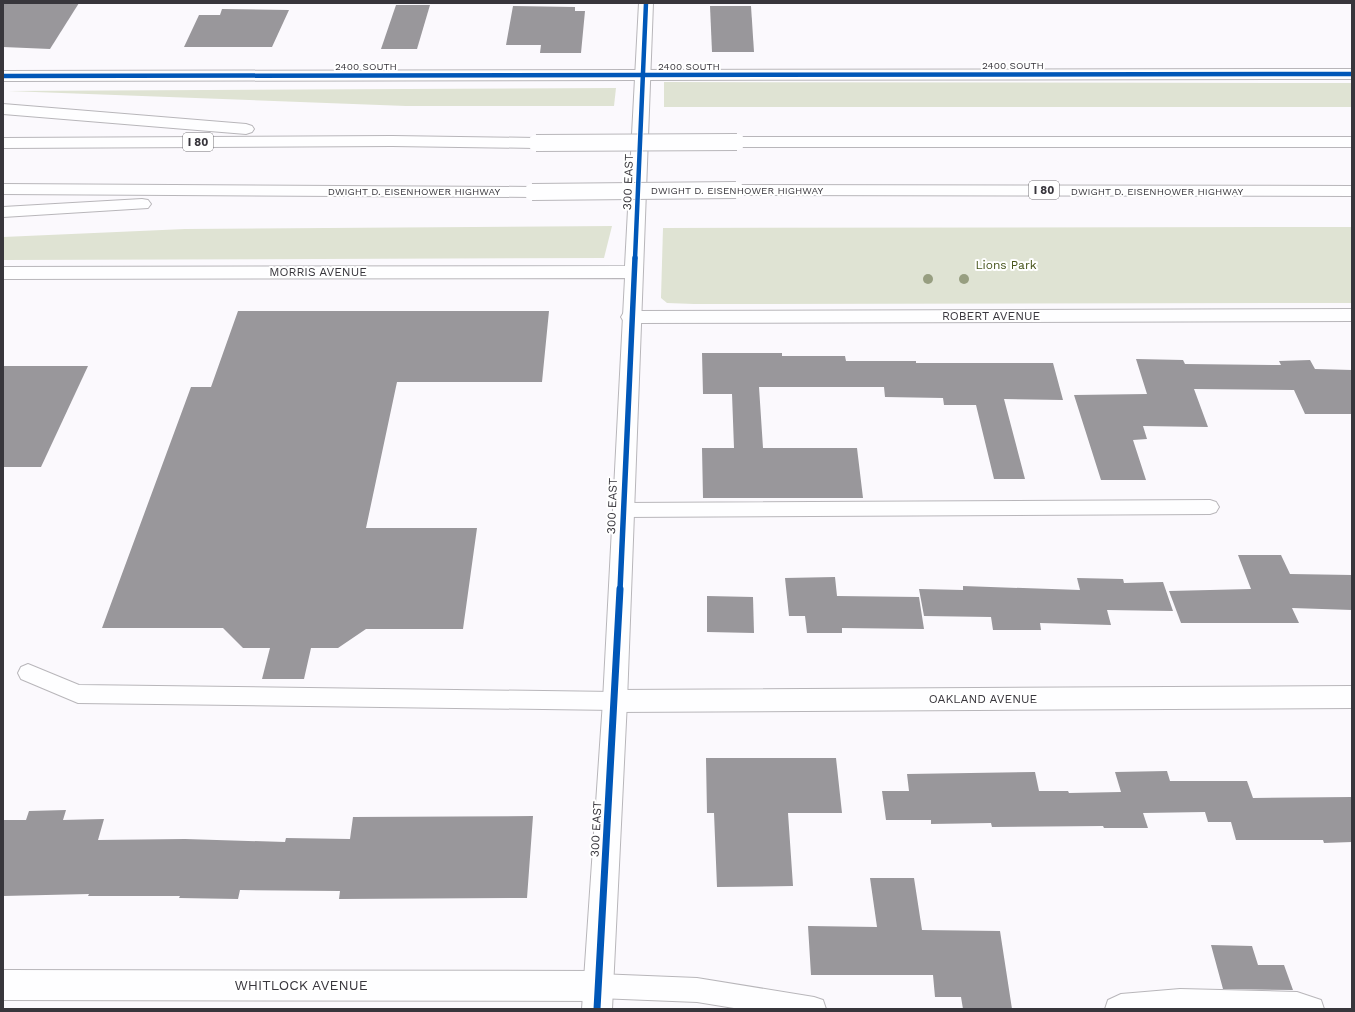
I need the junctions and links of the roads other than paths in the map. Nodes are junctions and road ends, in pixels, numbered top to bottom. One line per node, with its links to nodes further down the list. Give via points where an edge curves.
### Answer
1 (646, 3): 4 (main road, 300 EAST)
2 (1352, 74): 4 (main road, 2400 SOUTH)
3 (3, 76): 4 (main road, 2400 SOUTH)
4 (644, 76): 13 (main road, 300 EAST)
5 (3, 109): 6 (main road)
6 (392, 141): 7 (main road, I 80, bridge); 8 (main road, I 80)
7 (1352, 142)
8 (3, 143)
9 (3, 189): 10 (main road, DWIGHT D. EISENHOWER HIGHWAY / I 80)
10 (365, 191): 11 (main road, DWIGHT D. EISENHOWER HIGHWAY / I 80, bridge); 12 (main road)
11 (1352, 191)
12 (3, 212)
13 (633, 272): 14 (main road, MORRIS AVENUE); 16 (main road, 300 EAST)
14 (3, 273)
15 (1352, 315): 16 (main road, ROBERT AVENUE)
16 (631, 317): 18 (main road, 300 EAST)
17 (1210, 507): 18 (lane)
18 (623, 510): 21 (main road, 300 EAST)
19 (28, 673): 21 (lane, via 78,694)
20 (1352, 697): 21 (main road, OAKLAND AVENUE)
21 (614, 701): 23 (main road, 300 EAST)
22 (3, 985): 23 (main road, WHITLOCK AVENUE)
23 (598, 997): 24 (lane, via 697,990)
24 (814, 1009)
25 (1117, 1009): 26 (lane, via 1121,1006 1180,1001 1297,1004)
26 (1312, 1009)

